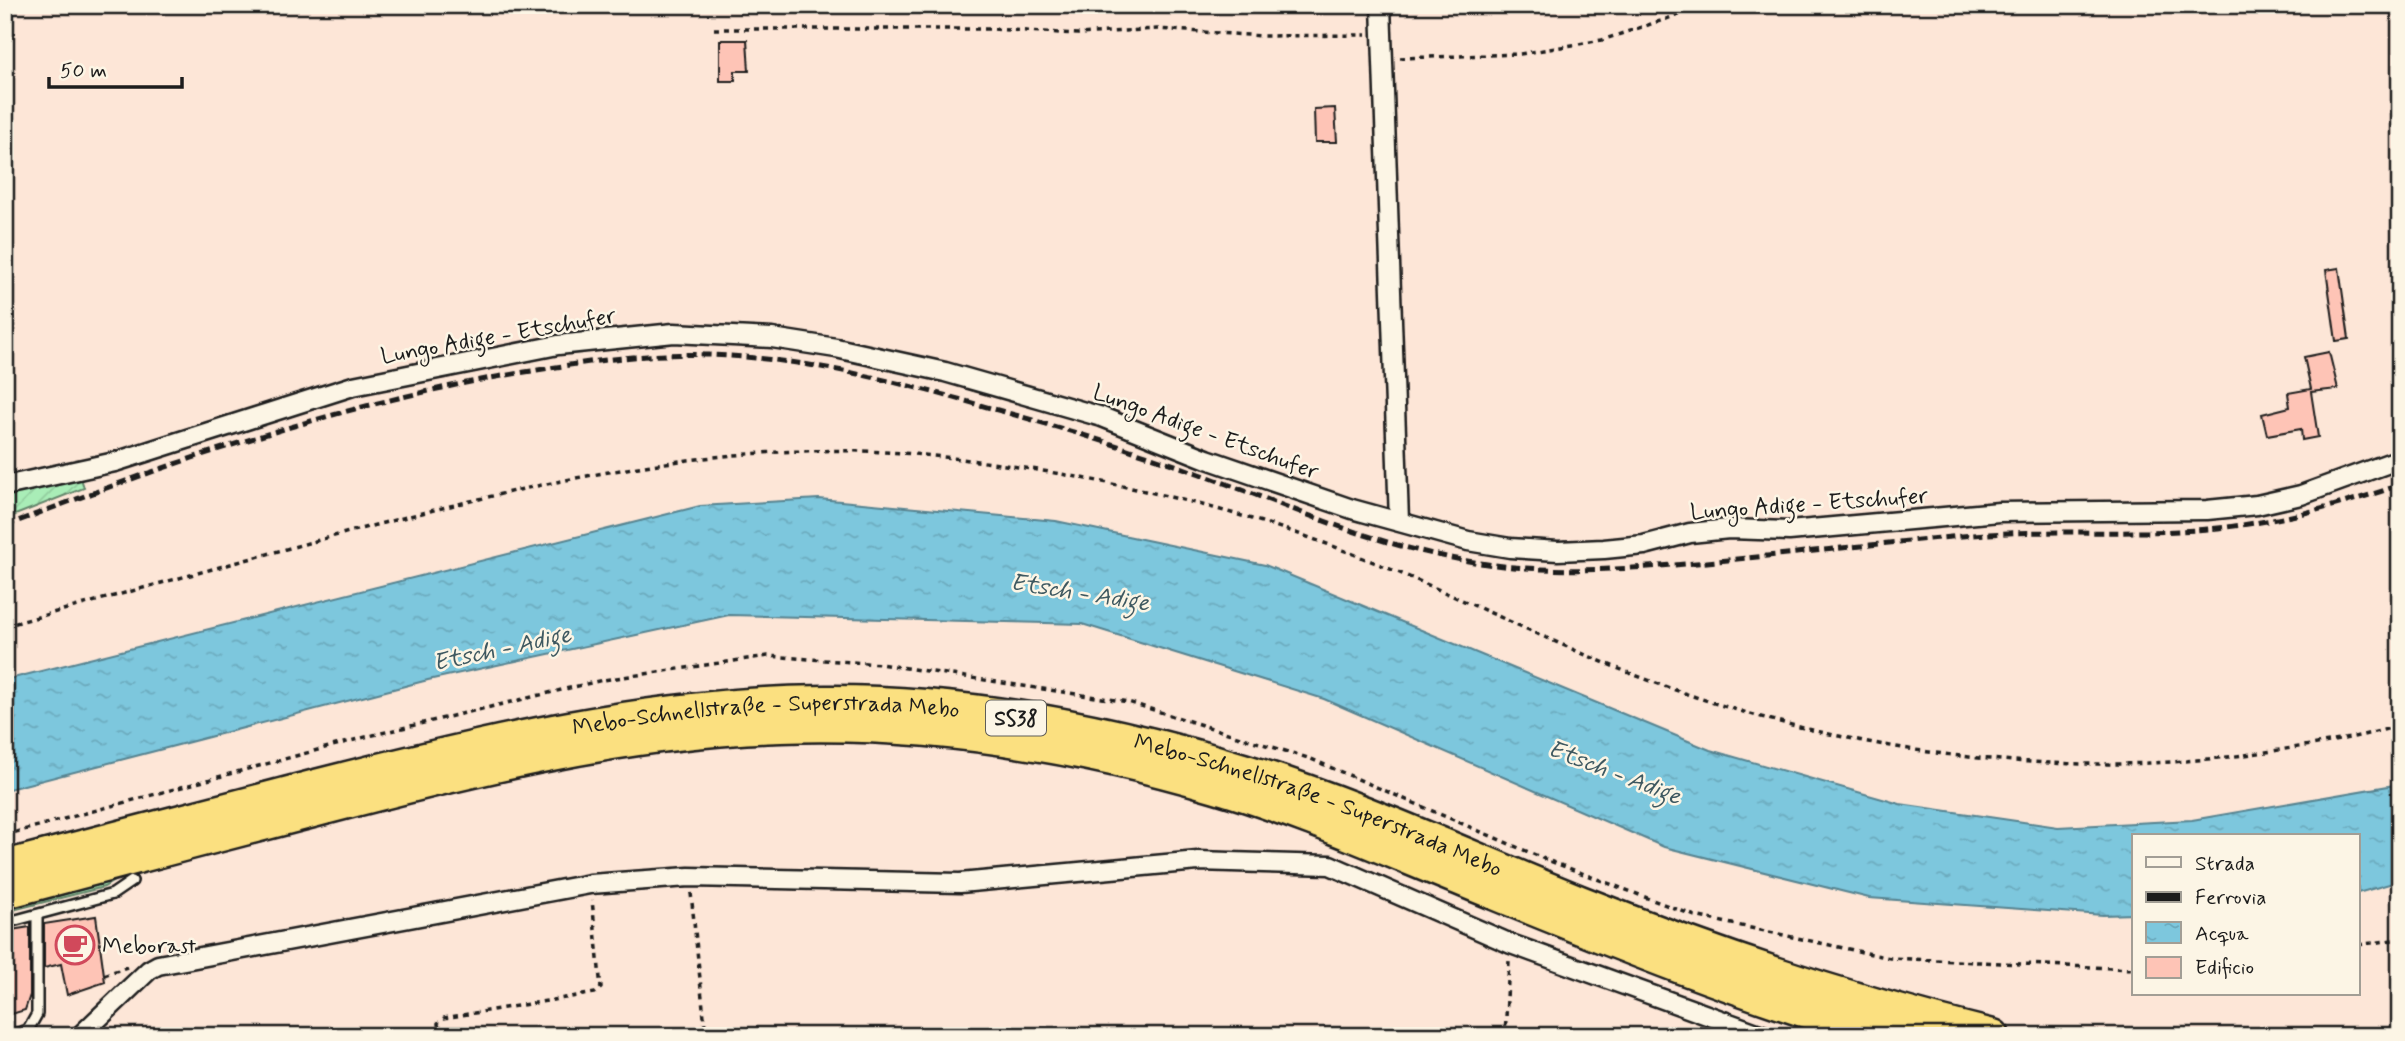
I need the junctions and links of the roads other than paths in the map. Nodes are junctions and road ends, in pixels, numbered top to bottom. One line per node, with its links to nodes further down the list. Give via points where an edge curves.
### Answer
1 (1381, 5): 4 (street)
2 (2400, 459): 4 (street, Lungo Adige - Etschufer, via 2301,495 2257,505 2207,510 1999,512 1789,531 1729,529 1604,549 1510,548)
3 (5, 486): 4 (street, Lungo Adige - Etschufer, via 115,462 354,386 558,345 674,334 772,338 945,372 1102,417 1297,491)
4 (1399, 521)
5 (391, 790): 7 (highway, via 342,819 167,864); 8 (highway, Mebo-Schnellstraße - Superstrada Mebo / SS38); 14 (highway, Mebo-Schnellstraße - Superstrada Mebo / SS38, via 598,745 695,732 781,726 881,727 1001,739 1221,788 1382,847 1666,963)
6 (5, 867): 15 (highway, Mebo-Schnellstraße - Superstrada Mebo / SS38, via 443,753 566,727 689,709 767,704 839,702 957,710 1110,734 1248,772 1746,965)
7 (132, 881): 9 (lane, via 113,894)
8 (5, 891)
9 (37, 915): 10 (lane); 11 (lane, via 37,1014 28,1030)
10 (5, 923)
11 (9, 1036)
12 (80, 1036): 13 (street, via 158,965 590,884 689,877 960,883 1198,861 1330,865 1511,944)
13 (1765, 1036)
14 (1887, 1036)
15 (1993, 1036)

